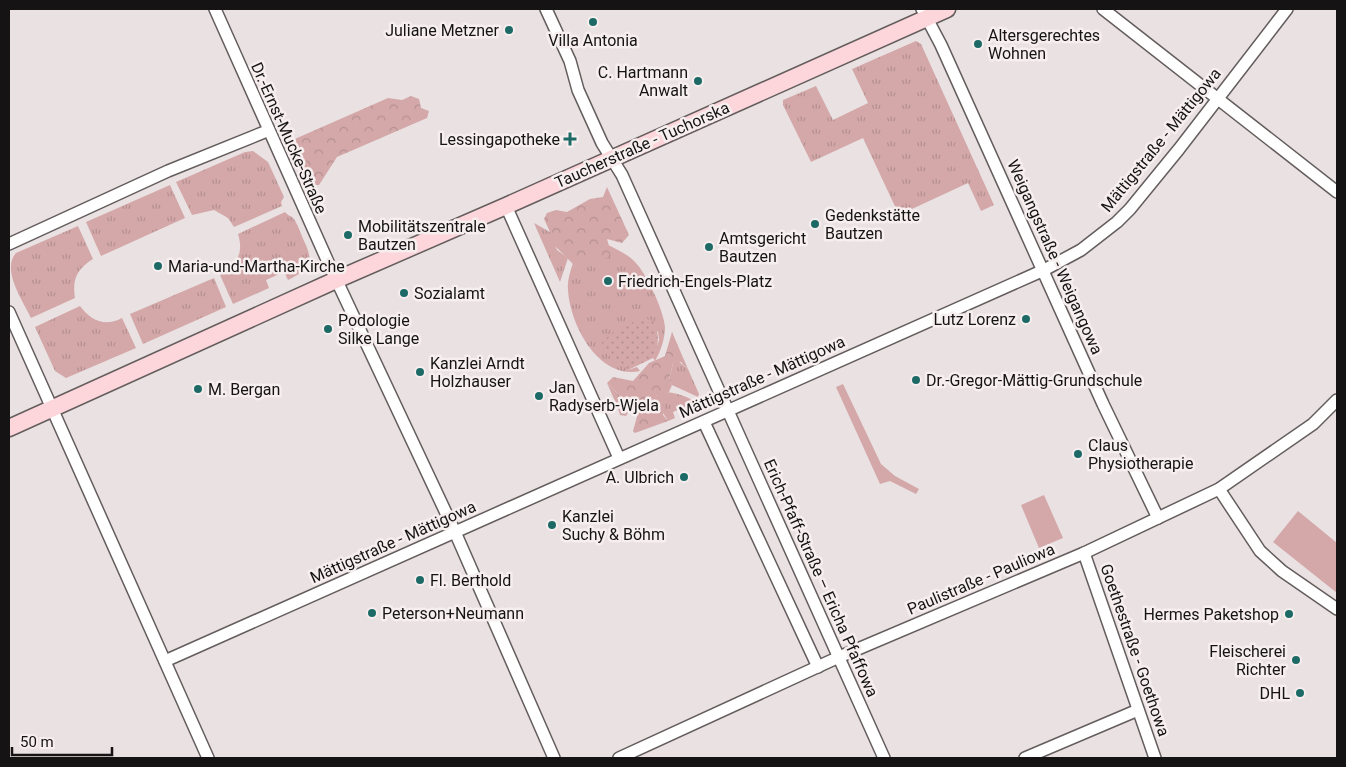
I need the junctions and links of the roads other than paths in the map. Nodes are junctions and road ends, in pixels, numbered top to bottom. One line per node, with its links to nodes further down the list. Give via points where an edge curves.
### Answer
1 (214, 9): 8 (street, Dr.-Ernst-Mucke-Straße)
2 (546, 9): 9 (street, Erich-Pfaff-Straße – Ericha Pfaffowa, via 570,61 578,90)
3 (947, 9): 6 (street, Taucherstraße - Tuchorska)
4 (1103, 9): 7 (street)
5 (1287, 9): 7 (street, Mättigstraße - Mättigowa)
6 (925, 13): 9 (street, Taucherstraße - Tuchorska); 13 (street, Weigangstraße - Weigangowa)
7 (1218, 98): 10 (street); 13 (street, Mättigstraße - Mättigowa, via 1117,222 1081,250)
8 (268, 130): 12 (street, via 168,171); 14 (street, Dr.-Ernst-Mucke-Straße)
9 (611, 160): 11 (street, Taucherstraße - Tuchorska); 18 (street, Erich-Pfaff-Straße – Ericha Pfaffowa, via 622,174)
10 (1337, 192)
11 (506, 206): 14 (street, Taucherstraße - Tuchorska); 21 (street)
12 (9, 244)
13 (1044, 270): 18 (street, Mättigstraße - Mättigowa); 23 (street, Weigangstraße - Weigangowa)
14 (336, 280): 17 (street, Taucherstraße - Tuchorska); 24 (street, Dr.-Ernst-Mucke-Straße)
15 (9, 312): 17 (street)
16 (1337, 400): 22 (street, Paulistraße - Pauliowa, via 1313,424)
17 (52, 408): 20 (street); 28 (street)
18 (728, 410): 19 (street, Mättigstraße - Mättigowa); 27 (street, Erich-Pfaff-Straße – Ericha Pfaffowa)
19 (704, 422): 21 (street, Mättigstraße - Mättigowa); 29 (street)
20 (9, 428)
21 (619, 458): 24 (street, Mättigstraße - Mättigowa)
22 (1220, 489): 23 (street, Paulistraße - Pauliowa); 26 (street, via 1260,552 1282,572)
23 (1158, 518): 25 (street, Paulistraße - Pauliowa)
24 (455, 532): 28 (street, Mättigstraße - Mättigowa); 32 (street, Dr.-Ernst-Mucke-Straße)
25 (1084, 553): 27 (street, Paulistraße - Pauliowa); 30 (street, Goethestraße - Goethowa)
26 (1337, 609)
27 (839, 657): 29 (street, Paulistraße - Pauliowa); 34 (street, Erich-Pfaff-Straße – Ericha Pfaffowa)
28 (165, 661): 31 (street)
29 (818, 667): 33 (street, Paulistraße - Pauliowa)
30 (1138, 710): 35 (street); 36 (street, Goethestraße - Goethowa)
31 (208, 758)
32 (554, 758)
33 (619, 758)
34 (884, 758)
35 (1025, 758)
36 (1155, 758)

